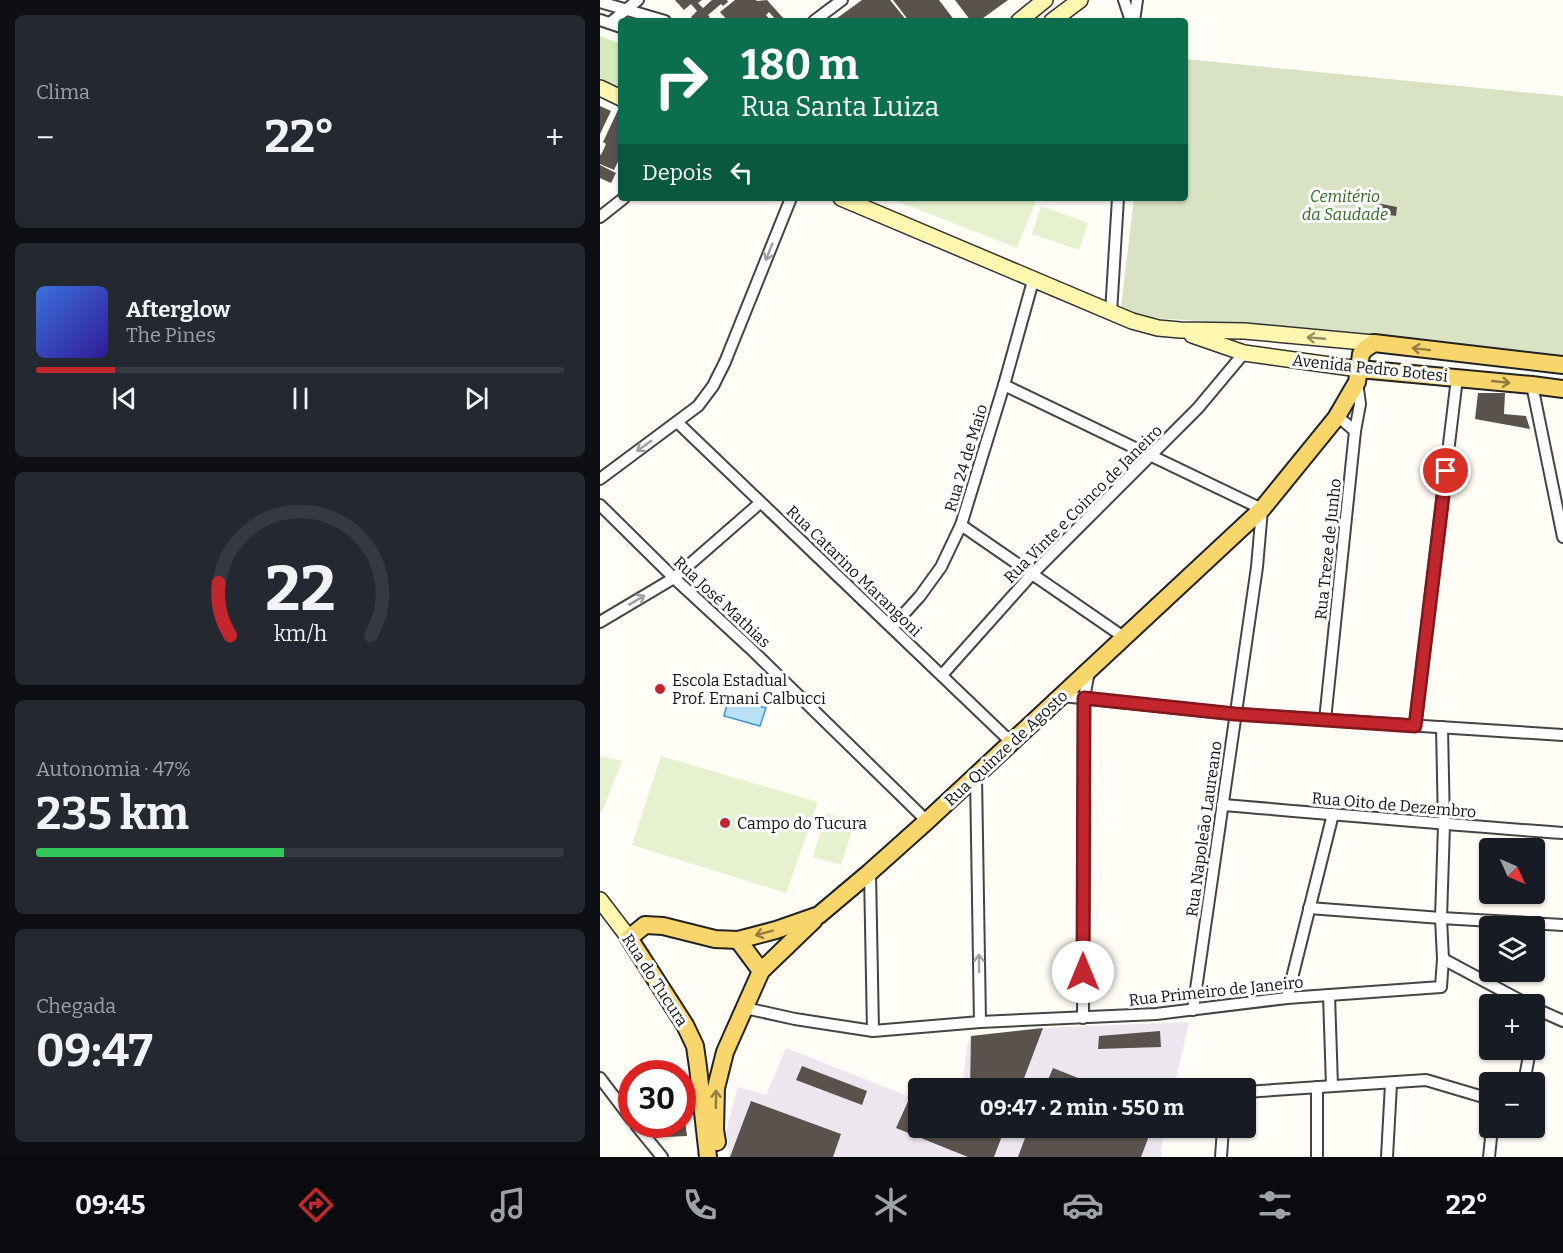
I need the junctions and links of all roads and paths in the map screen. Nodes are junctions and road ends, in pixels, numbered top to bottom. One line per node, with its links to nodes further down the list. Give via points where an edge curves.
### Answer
1 (638, 0): 8 (street)
2 (842, 0): 10 (street)
3 (1045, 0): 11 (main road)
4 (1080, 0): 12 (main road)
5 (1124, 0): 13 (street)
6 (1137, 0): 14 (street)
7 (600, 2): 8 (street)
8 (625, 10): 9 (street); 15 (street)
9 (654, 18)
10 (818, 18)
11 (1023, 18)
12 (1056, 18)
13 (1131, 18)
14 (1133, 18)
15 (605, 21)
16 (600, 88): 17 (main road)
17 (618, 97)
18 (620, 201): 22 (street)
19 (790, 201): 36 (street, one-way to 36, via 721,370 698,406)
20 (847, 201): 23 (main road, Avenida Pedro Botesi)
21 (1118, 201): 24 (street)
22 (600, 217)
23 (1033, 280): 24 (main road, Avenida Pedro Botesi); 33 (street, Rua 24 de Maio)
24 (1111, 313): 25 (main road, Avenida Pedro Botesi, via 1158,328)
25 (1180, 330): 26 (main road, Avenida Pedro Botesi, one-way to 25); 27 (main road, Avenida Pedro Botesi)
26 (1374, 343): 28 (main road, Avenida Pedro Botesi, one-way to 26); 30 (main road, Rua Quinze de Agosto, via 1361,354)
27 (1244, 353): 30 (main road, Avenida Pedro Botesi); 38 (street, Rua Vinte e Coinco de Janeiro)
28 (1521, 361): 29 (main road, Avenida Pedro Botesi); 32 (main road)
29 (1563, 365)
30 (1358, 376): 31 (main road, Avenida Pedro Botesi); 35 (main road, Rua Quinze de Agosto); 37 (street, Rua Treze de Junho, via 1360,404)
31 (1457, 378): 32 (main road, Avenida Pedro Botesi, one-way to 32); 56 (street)
32 (1532, 385): 34 (main road, Avenida Pedro Botesi); 44 (street)
33 (1004, 386): 38 (street); 43 (street, Rua 24 de Maio)
34 (1563, 389)
35 (1336, 418): 37 (street); 42 (main road, Rua Quinze de Agosto)
36 (677, 422): 39 (street, one-way to 39); 40 (street, Rua Catarino Marangoni)
37 (1355, 431): 55 (street, Rua Treze de Junho)
38 (1152, 455): 42 (street); 45 (street, Rua Vinte e Coinco de Janeiro)
39 (600, 479)
40 (760, 502): 46 (street); 48 (street, Rua Catarino Marangoni)
41 (600, 505): 46 (street, Rua José Mathias)
42 (1262, 509): 49 (main road, Rua Quinze de Agosto); 54 (street, Rua Napoleão Laureano)
43 (961, 525): 45 (street); 48 (street, Rua 24 de Maio, via 941,567)
44 (1563, 537)
45 (1032, 574): 49 (street); 51 (street, Rua Vinte e Coinco de Janeiro)
46 (674, 578): 47 (street, one-way to 46); 63 (street, Rua José Mathias)
47 (600, 622)
48 (892, 627): 51 (street, Rua Catarino Marangoni)
49 (1125, 638): 50 (main road, Rua Quinze de Agosto)
50 (1089, 671): 52 (main road, Rua Quinze de Agosto); 53 (street)
51 (942, 675): 59 (street, Rua Catarino Marangoni)
52 (1062, 696): 53 (street); 59 (main road, Rua Quinze de Agosto)
53 (1084, 698): 54 (street); 82 (street)
54 (1235, 714): 55 (street); 61 (street, Rua Napoleão Laureano)
55 (1325, 720): 56 (street)
56 (1415, 726): 57 (street)
57 (1442, 728): 58 (street); 64 (street)
58 (1563, 735)
59 (1011, 742): 60 (main road, Rua Quinze de Agosto)
60 (976, 776): 63 (main road, Rua Quinze de Agosto); 84 (street, one-way to 60)
61 (1222, 805): 62 (street, Rua Oito de Dezembro); 80 (street, Rua Napoleão Laureano)
62 (1333, 814): 64 (street, Rua Oito de Dezembro); 68 (street)
63 (927, 821): 66 (main road, Rua Quinze de Agosto)
64 (1444, 825): 65 (street, Rua Oito de Dezembro); 70 (street)
65 (1563, 833)
66 (870, 873): 69 (main road, Rua Quinze de Agosto); 85 (street)
67 (600, 900): 72 (main road, Rua do Tucura)
68 (1310, 908): 70 (street); 78 (street)
69 (819, 915): 73 (main road, Rua Quinze de Agosto, one-way to 73); 75 (main road)
70 (1441, 918): 71 (street); 74 (street)
71 (1563, 925)
72 (629, 938): 73 (main road, Rua Quinze de Agosto, via 645,925); 86 (main road, Rua do Tucura, via 685,1024)
73 (738, 940): 75 (main road)
74 (1443, 959): 76 (street); 77 (street, Rua Primeiro de Janeiro, via 1441,987)
75 (761, 971): 79 (main road)
76 (1509, 994)
77 (1329, 995): 78 (street, Rua Primeiro de Janeiro); 92 (street)
78 (1287, 998): 80 (street, Rua Primeiro de Janeiro)
79 (745, 1008): 85 (street, Rua Primeiro de Janeiro); 87 (main road)
80 (1193, 1010): 82 (street, Rua Primeiro de Janeiro)
81 (1545, 1012): 83 (street)
82 (1083, 1018): 84 (street, Rua Primeiro de Janeiro)
83 (1563, 1020)
84 (980, 1022): 85 (street, Rua Primeiro de Janeiro)
85 (873, 1030)
86 (694, 1046): 87 (main road); 88 (main road, Rua do Tucura)
87 (725, 1053): 89 (main road)
88 (698, 1067): 89 (main road); 101 (main road, Rua do Tucura)
89 (719, 1075): 102 (main road, one-way to 89, via 715,1130)
90 (600, 1078): 96 (street)
91 (1390, 1084): 92 (street); 95 (street, via 1426,1080); 105 (street)
92 (1332, 1086): 93 (street)
93 (1317, 1088): 94 (street); 104 (street)
94 (1256, 1091)
95 (1479, 1096)
96 (618, 1102)
97 (647, 1138): 100 (street)
98 (1222, 1138): 103 (street)
99 (1491, 1138): 106 (street)
100 (662, 1157)
101 (708, 1157)
102 (719, 1157)
103 (1221, 1157)
104 (1317, 1157)
105 (1387, 1157)
106 (1489, 1157)

